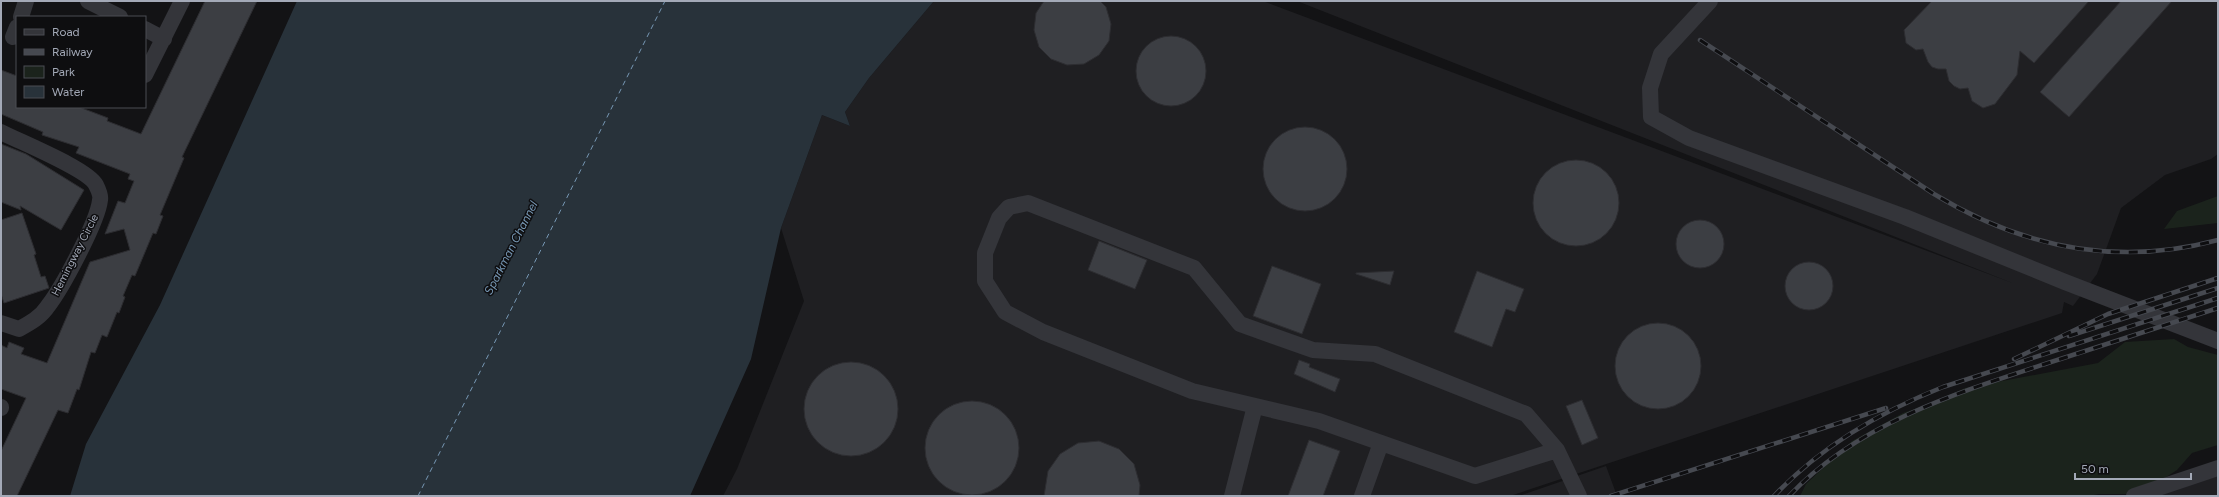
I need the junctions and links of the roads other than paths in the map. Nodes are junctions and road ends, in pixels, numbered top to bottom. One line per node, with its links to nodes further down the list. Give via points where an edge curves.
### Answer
1 (26, 1): 5 (street)
2 (88, 1): 6 (street)
3 (182, 1): 8 (street)
4 (1710, 1): 12 (street, via 1661,54 1650,88 1651,117 1690,138 1905,217)
5 (20, 16)
6 (118, 16)
7 (146, 30): 8 (street)
8 (164, 39): 9 (street)
9 (146, 73)
10 (1, 132): 11 (street, Hemingway Circle, via 84,173 96,184 101,198 94,220 48,307 33,322 19,329)
11 (1, 323)
12 (2218, 341)
13 (1255, 406): 14 (street, via 1319,421); 15 (street, via 1192,391 1043,332 1005,312 984,281 985,253 999,218 1008,207 1028,203 1194,268 1240,324 1313,350 1375,354 1526,414); 17 (street)
14 (1381, 443): 15 (street, via 1475,476); 18 (street)
15 (1557, 450): 19 (street)
16 (2218, 468): 20 (street)
17 (1232, 496)
18 (1362, 496)
19 (1579, 496)
20 (2134, 496)

